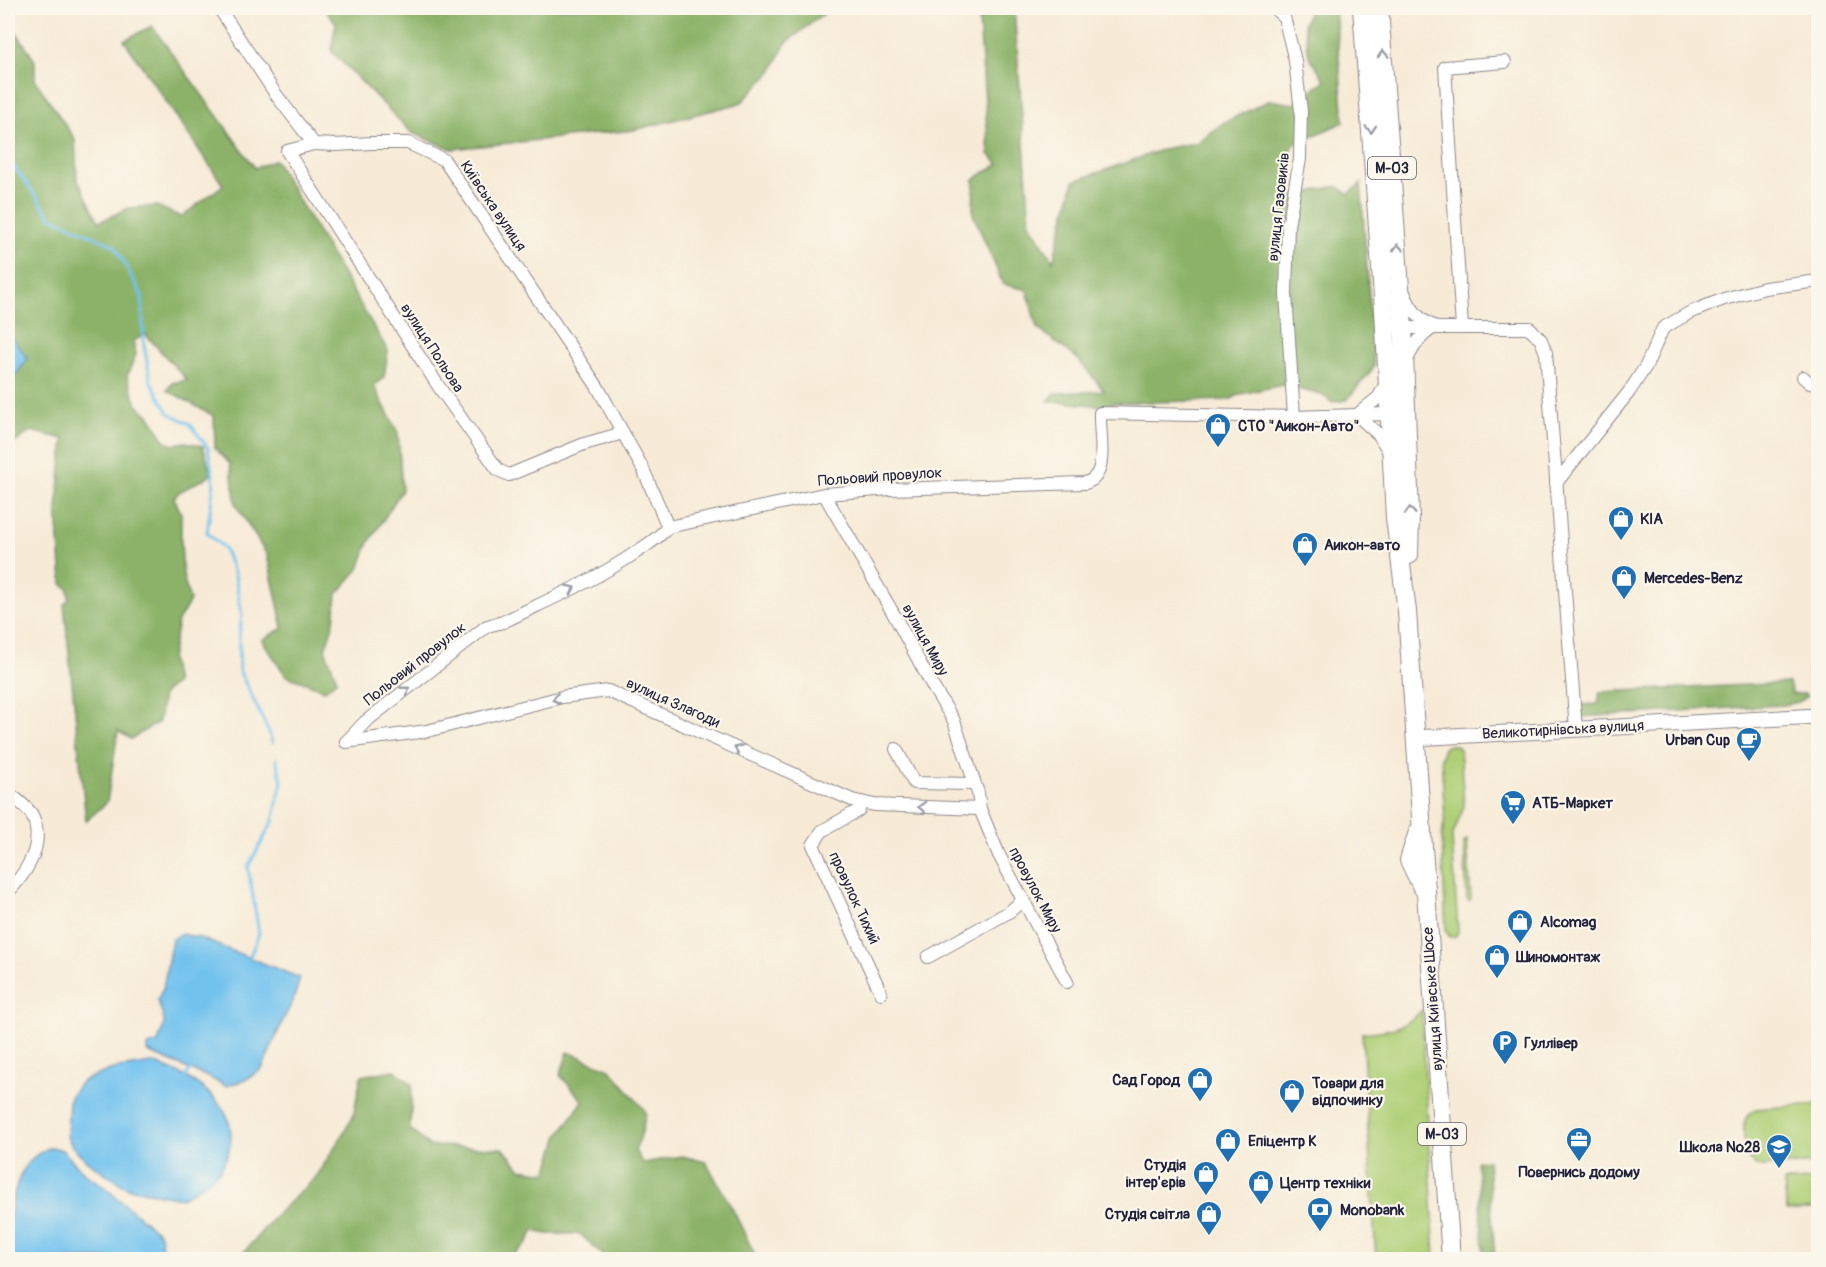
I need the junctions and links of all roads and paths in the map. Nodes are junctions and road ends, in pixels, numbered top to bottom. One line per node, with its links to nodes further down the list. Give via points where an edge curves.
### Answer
1 (219, 8): 6 (street)
2 (1274, 8): 21 (street, вулиця Газовиків, via 1284,17 1302,111 1300,159 1288,226 1286,294)
3 (1362, 8): 9 (highway, М-03, one-way to 9)
4 (1379, 8): 7 (highway, М-03, one-way to 4)
5 (1505, 62): 11 (street, via 1445,67)
6 (314, 144): 22 (street, Київська вулиця, via 408,143 444,160 597,386); 22 (street, вулиця Польова, via 287,151 439,387 498,471 509,475 584,444)
7 (1400, 281): 10 (street, via 1412,309); 12 (highway, М-03)
8 (1818, 281): 24 (street, via 1724,298 1663,328 1629,392)
9 (1384, 310): 12 (street); 13 (highway, М-03)
10 (1434, 327): 11 (street); 12 (street); 14 (street, via 1416,342)
11 (1462, 327): 24 (street, via 1530,328 1540,340 1546,353)
12 (1403, 328): 13 (street); 14 (highway, М-03)
13 (1386, 348): 16 (highway, М-03)
14 (1405, 364): 18 (highway, М-03)
15 (1803, 377): 17 (street)
16 (1388, 379): 19 (highway, М-03); 20 (street, via 1379,397)
17 (1818, 385)
18 (1406, 388): 19 (street); 23 (highway, М-03)
19 (1389, 414): 20 (street, Польовий провулок); 23 (highway, М-03)
20 (1357, 415): 21 (street, Польовий провулок); 23 (street)
21 (1294, 417): 25 (street, Польовий провулок, via 1100,413 1102,458 1094,478 1085,483)
22 (623, 433): 26 (street, Київська вулиця, via 643,469)
23 (1400, 456): 29 (highway, М-03, via 1410,518 1407,611)
24 (1556, 483): 28 (street)
25 (824, 494): 26 (street, Польовий провулок); 32 (street, вулиця Миру, via 954,721)
26 (664, 531): 30 (street, Польовий провулок, one-way to 26, via 365,722 487,626 594,578)
27 (1818, 716): 28 (main road, Великотирнівська вулиця)
28 (1576, 729): 29 (main road, Великотирнівська вулиця)
29 (1415, 738): 41 (highway, вулиця Київське Шосе / М-03, via 1420,813 1409,860 1427,904)
30 (346, 742): 34 (street, вулиця Злагоди, one-way to 30, via 608,691 562,697 427,731)
31 (896, 749): 32 (street, via 914,783)
32 (975, 784): 35 (street, вулиця Миру)
33 (8, 792): 36 (street, via 32,814 36,838 28,868)
34 (861, 802): 35 (street, вулиця Злагоди, one-way to 34); 40 (street, провулок Тихий, via 859,810 822,831 813,845)
35 (980, 809): 37 (street, провулок Миру)
36 (8, 891)
37 (1023, 900): 38 (street, via 1009,912); 39 (street, провулок Миру)
38 (928, 957)
39 (1067, 982)
40 (881, 993)
41 (1451, 1260)

